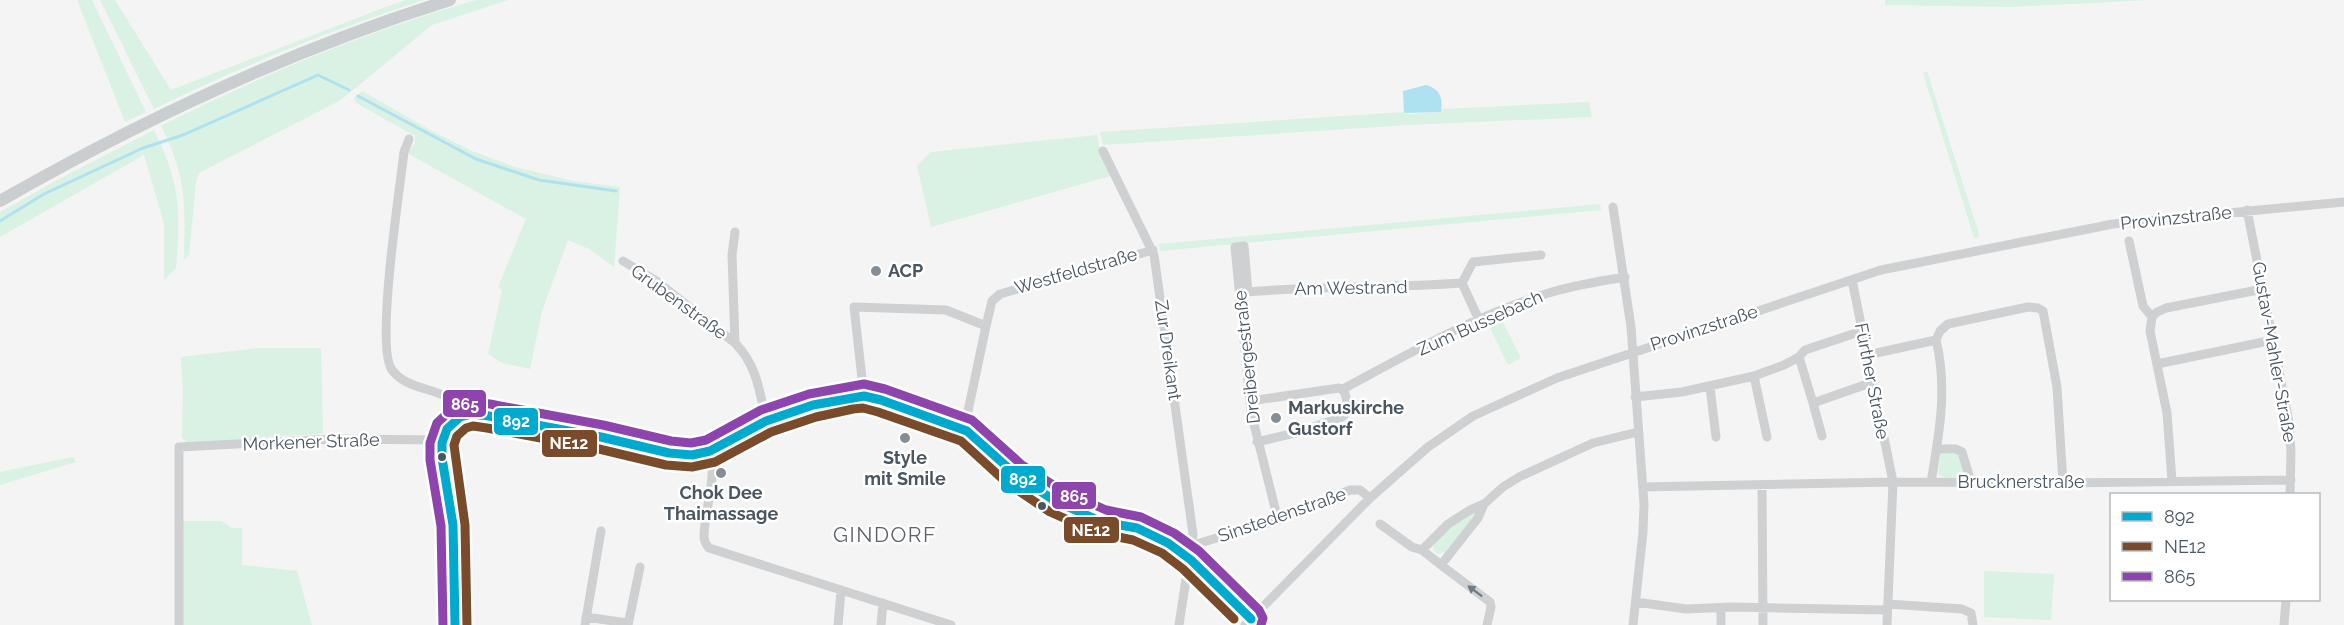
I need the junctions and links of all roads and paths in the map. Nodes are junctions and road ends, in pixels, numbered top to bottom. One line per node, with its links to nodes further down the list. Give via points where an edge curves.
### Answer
1 (450, 0): 4 (main road, via 343,37 216,89)
2 (409, 140): 37 (street, via 404,152 387,307 387,358 399,377 451,399)
3 (1104, 151): 10 (street, Zur Dreikant)
4 (0, 201)
5 (2344, 202): 7 (street, Provinzstraße)
6 (1613, 207): 13 (street)
7 (2247, 210): 14 (street, Provinzstraße, via 2098,226 1881,270); 16 (street, Gustav-Mahler-Straße)
8 (735, 232): 24 (street)
9 (2129, 241): 18 (street, via 2143,306)
10 (1153, 250): 20 (street, Westfeldstraße, via 998,295 991,304); 62 (street, Zur Dreikant)
11 (1541, 255): 15 (street, via 1473,262)
12 (623, 261): 24 (street, Grubenstraße, via 655,280)
13 (1625, 277): 19 (street, Zum Bussebach, via 1554,291); 25 (street)
14 (1852, 280): 21 (street, Fürther Straße); 25 (street, Provinzstraße)
15 (1462, 284): 17 (street, Am Westrand); 19 (street)
16 (2263, 289): 18 (street, via 2166,308); 23 (street, Gustav-Mahler-Straße)
17 (1244, 292): 35 (street, Dreibergestraße)
18 (2152, 316): 28 (street, via 2150,332)
19 (1479, 320): 32 (street, Zum Bussebach)
20 (986, 326): 33 (street, via 946,310 854,307); 39 (street)
21 (1862, 331): 26 (street, Fürther Straße); 27 (street, via 1805,350)
22 (1936, 340): 26 (street); 46 (street, via 1942,385); 53 (street, via 1947,324 2028,307 2043,311 2057,387)
23 (2273, 340): 28 (street); 48 (street, Gustav-Mahler-Straße, via 2289,422)
24 (735, 343): 38 (street, Grubenstraße, via 753,369)
25 (1632, 352): 34 (street); 57 (street, Provinzstraße, via 1537,386 1473,416 1428,447)
26 (1867, 355): 30 (street, Fürther Straße)
27 (1798, 357): 29 (street); 36 (street)
28 (2157, 364): 52 (street, via 2168,419)
29 (1754, 376): 31 (street); 41 (street)
30 (1873, 382): 36 (street); 49 (street, Fürther Straße)
31 (1710, 387): 34 (street); 43 (street)
32 (1343, 389): 35 (street, Zum Bussebach); 45 (street, via 1348,407 1344,416)
33 (864, 396): 38 (street, via 813,405); 39 (street)
34 (1635, 398): 40 (street)
35 (1250, 401): 45 (street, Dreibergestraße)
36 (1813, 403): 42 (street)
37 (463, 416): 44 (street, via 449,426); 47 (street, via 489,416 680,455)
38 (766, 421): 47 (street)
39 (964, 430): 64 (street, via 1015,474 1051,498 1102,522 1137,528)
40 (1638, 432): 55 (street); 58 (street, via 1593,443 1542,465 1503,487)
41 (1767, 436)
42 (1822, 436)
43 (1716, 437)
44 (443, 440): 77 (street, Morkener Straße, via 333,439 178,447); 78 (street, via 442,458 453,525)
45 (1257, 442): 59 (street, Dreibergestraße)
46 (1937, 450): 50 (street); 51 (street, via 1962,452)
47 (710, 451): 67 (street, via 711,493 704,535 707,546)
48 (2291, 480): 52 (street, Brucknerstraße); 56 (street, Gustav-Mahler-Straße)
49 (1893, 482): 50 (street); 54 (street); 71 (street, Fürther Straße)
50 (1931, 482): 51 (street, Brucknerstraße)
51 (1971, 482): 53 (street, Brucknerstraße)
52 (2172, 482): 53 (street, Brucknerstraße)
53 (2063, 483)
54 (1762, 485): 55 (street); 73 (street)
55 (1643, 487): 69 (street, via 1644,520)
56 (2290, 493)
57 (1370, 498): 59 (street, Sinstedenstraße, via 1360,490 1350,490); 75 (street, Provinzstraße)
58 (1484, 504): 63 (street, via 1448,524); 65 (street, via 1478,518)
59 (1278, 520): 62 (street, Sinstedenstraße)
60 (1380, 524): 63 (street)
61 (601, 531): 74 (street)
62 (1193, 545): 64 (street, Zur Dreikant)
63 (1422, 550): 65 (street)
64 (1191, 560): 75 (street); 82 (street)
65 (1441, 565): 83 (street, one-way to 65, via 1490,602)
66 (640, 567): 76 (street)
67 (841, 591): 70 (street); 79 (street)
68 (2286, 601): 89 (street)
69 (1636, 602): 72 (street, via 1686,609); 84 (street)
70 (883, 603): 80 (street); 81 (street)
71 (1887, 607): 73 (street); 87 (street, Fürther Straße); 88 (street, via 1962,609 1971,614)
72 (1721, 608): 73 (street); 85 (street)
73 (1764, 608): 86 (street)
74 (586, 621): 76 (street)
75 (1251, 623)
76 (628, 624)
77 (179, 625)
78 (455, 625)
79 (838, 625)
80 (881, 625)
81 (951, 625)
82 (1179, 625)
83 (1487, 625)
84 (1633, 625)
85 (1721, 625)
86 (1763, 625)
87 (1887, 625)
88 (1973, 625)
89 (2284, 625)

